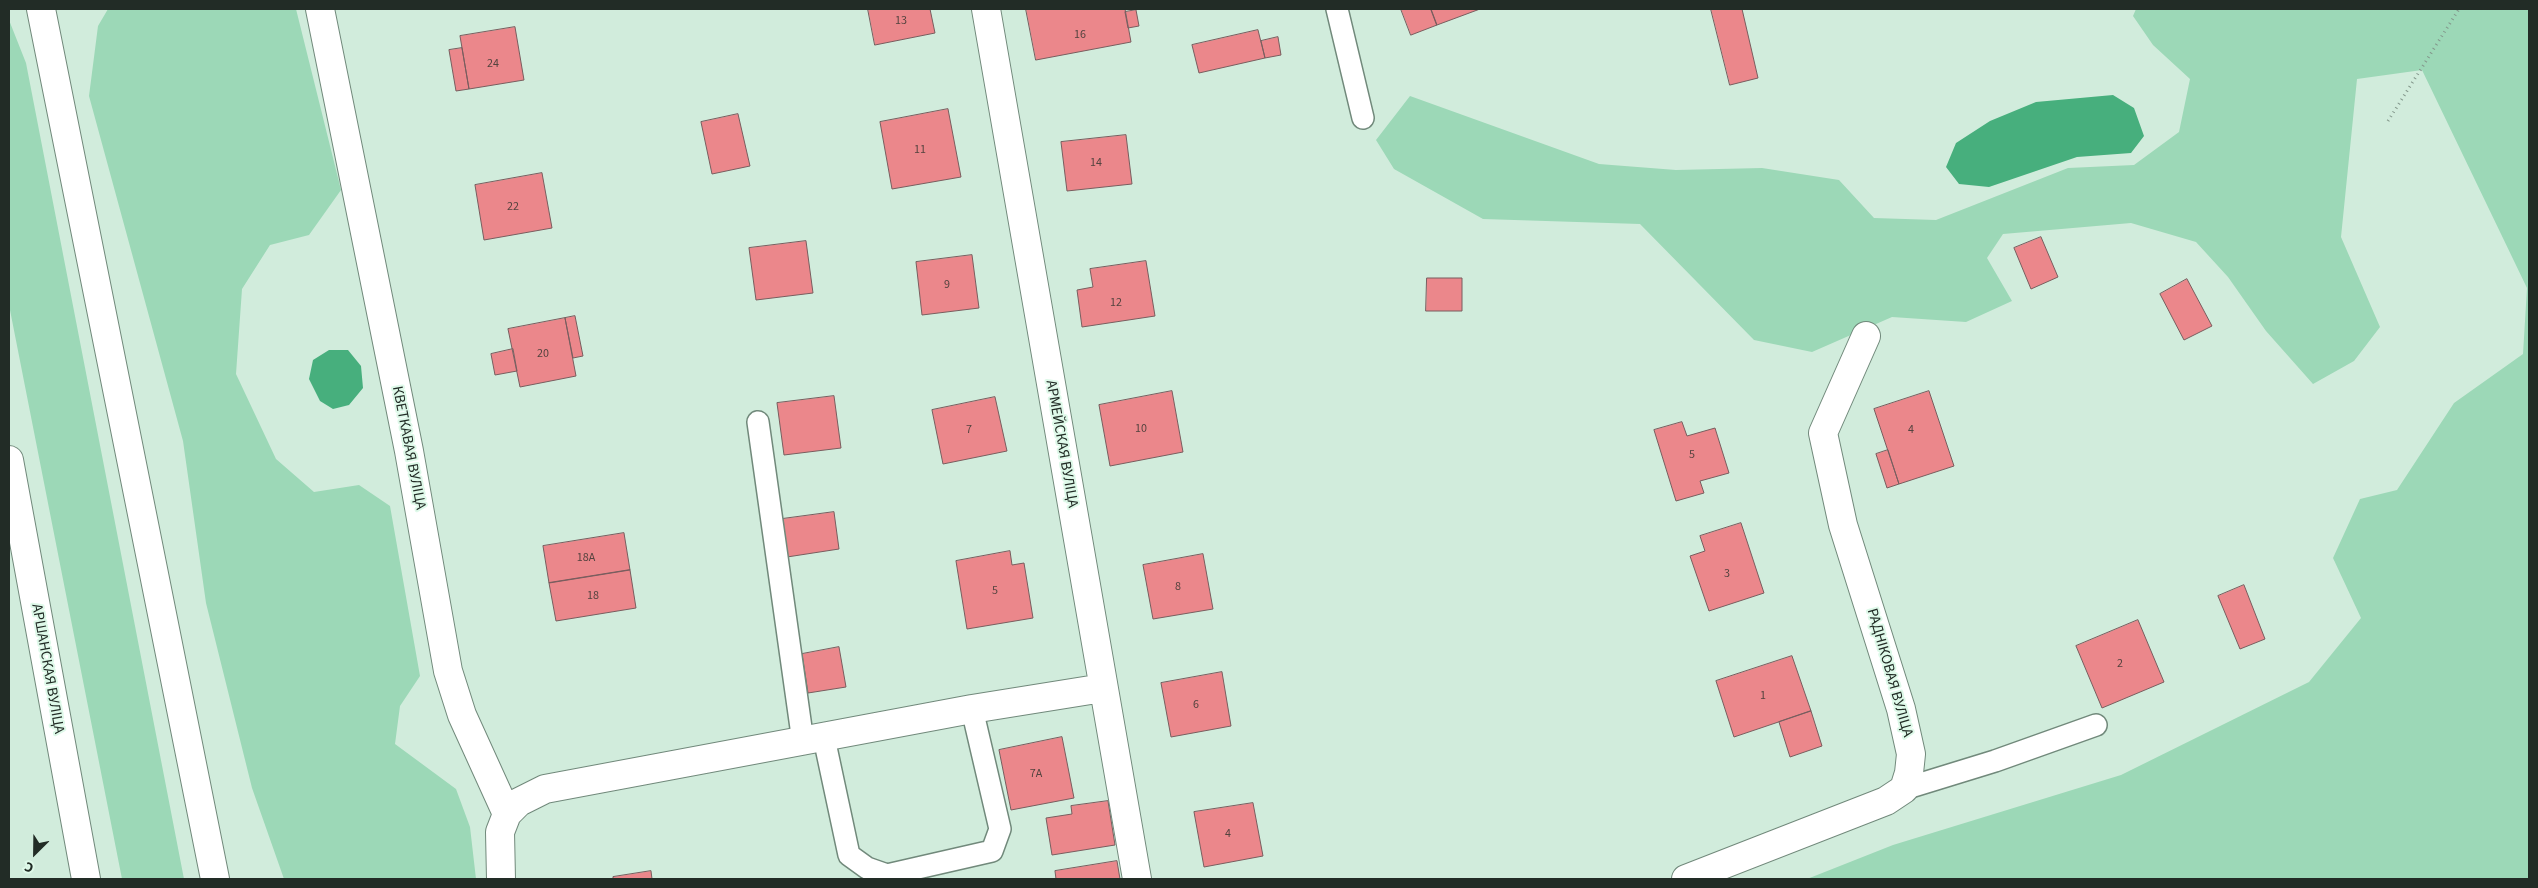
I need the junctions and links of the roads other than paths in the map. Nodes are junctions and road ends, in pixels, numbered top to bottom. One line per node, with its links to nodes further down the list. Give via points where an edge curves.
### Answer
1 (41, 9): 16 (street)
2 (320, 9): 14 (street, КВЕТКАВАЯ ВУЛІЦА, via 409,451 448,671 466,723)
3 (986, 9): 9 (street, АРМЕЙСКАЯ ВУЛІЦА)
4 (1337, 9): 5 (lane)
5 (1363, 118)
6 (1866, 336): 13 (street, РАДНІКОВАЯ ВУЛІЦА, via 1823,433 1843,525 1903,718 1911,754)
7 (758, 422): 12 (lane)
8 (9, 460): 15 (street, АРШАНСКАЯ ВУЛІЦА)
9 (1103, 688): 10 (street); 18 (street, АРМЕЙСКАЯ ВУЛІЦА)
10 (972, 709): 12 (street); 12 (lane, via 1000,829 992,851 887,875 867,868 849,855)
11 (2096, 725): 13 (lane, via 1987,764)
12 (813, 740): 14 (street, via 545,789 519,802)
13 (1904, 789): 19 (street, via 1886,801)
14 (507, 814): 17 (street, via 500,832)
15 (86, 879)
16 (215, 879)
17 (501, 879)
18 (1137, 879)
19 (1686, 879)

